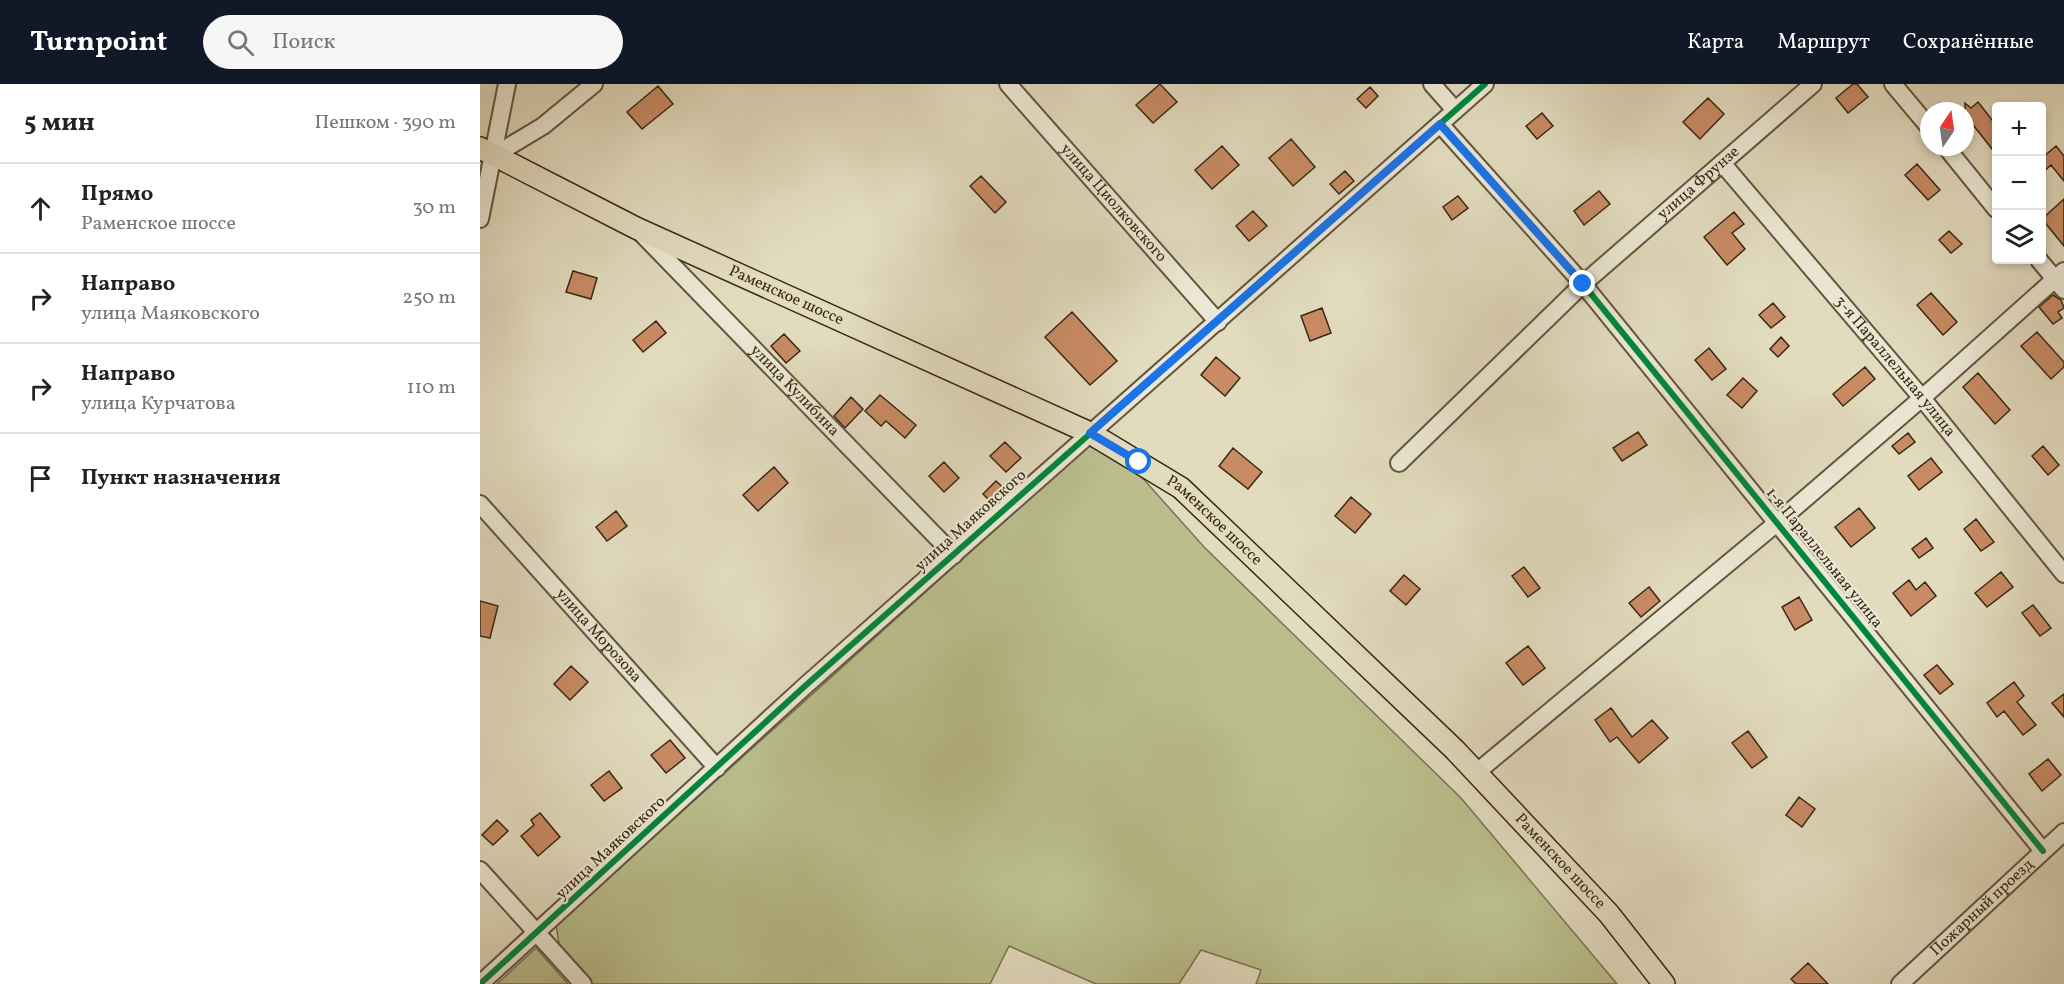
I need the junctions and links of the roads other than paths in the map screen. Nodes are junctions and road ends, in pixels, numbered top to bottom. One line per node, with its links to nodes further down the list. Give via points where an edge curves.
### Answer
1 (507, 84): 11 (street)
2 (594, 84): 11 (street, via 543,126)
3 (1008, 84): 20 (street, улица Циолковского)
4 (1432, 84): 8 (street)
5 (1485, 84): 8 (street, улица Маяковского)
6 (1813, 84): 13 (street, улица Фрунзе)
7 (1893, 84): 9 (street)
8 (1455, 110): 10 (street, улица Маяковского)
9 (1920, 116)
10 (1440, 124): 19 (street, 1-я Параллельная улица); 20 (street, улица Маяковского)
11 (487, 152): 15 (street); 16 (main road, Раменское шоссе)
12 (1953, 156): 14 (street)
13 (1722, 163): 19 (street, улица Фрунзе); 21 (street, 3-я Параллельная улица)
14 (1992, 204)
15 (480, 219)
16 (636, 228): 22 (main road, Раменское шоссе); 26 (street, улица Кулибина)
17 (2043, 264): 18 (street)
18 (2061, 280): 21 (street)
19 (1583, 284): 23 (street, улица Фрунзе); 25 (street, 1-я Параллельная улица)
20 (1218, 322): 22 (street, улица Маяковского)
21 (1922, 398): 25 (street); 27 (street, 3-я Параллельная улица)
22 (1090, 433): 26 (street, улица Маяковского); 29 (main road, Раменское шоссе, via 1181,488)
23 (1399, 464)
24 (480, 504): 28 (street, улица Морозова)
25 (1778, 522): 29 (street); 31 (street, 1-я Параллельная улица)
26 (954, 555): 28 (street, улица Маяковского)
27 (2064, 574)
28 (717, 768): 33 (street, улица Маяковского)
29 (1476, 772): 36 (main road, Раменское шоссе, via 1608,914)
30 (2064, 832): 31 (street, Пожарный проезд)
31 (2043, 851): 37 (street, Пожарный проезд)
32 (480, 870): 33 (street)
33 (538, 933): 34 (street, улица Маяковского); 35 (street)
34 (480, 984)
35 (583, 984)
36 (1664, 984)
37 (1900, 984)

